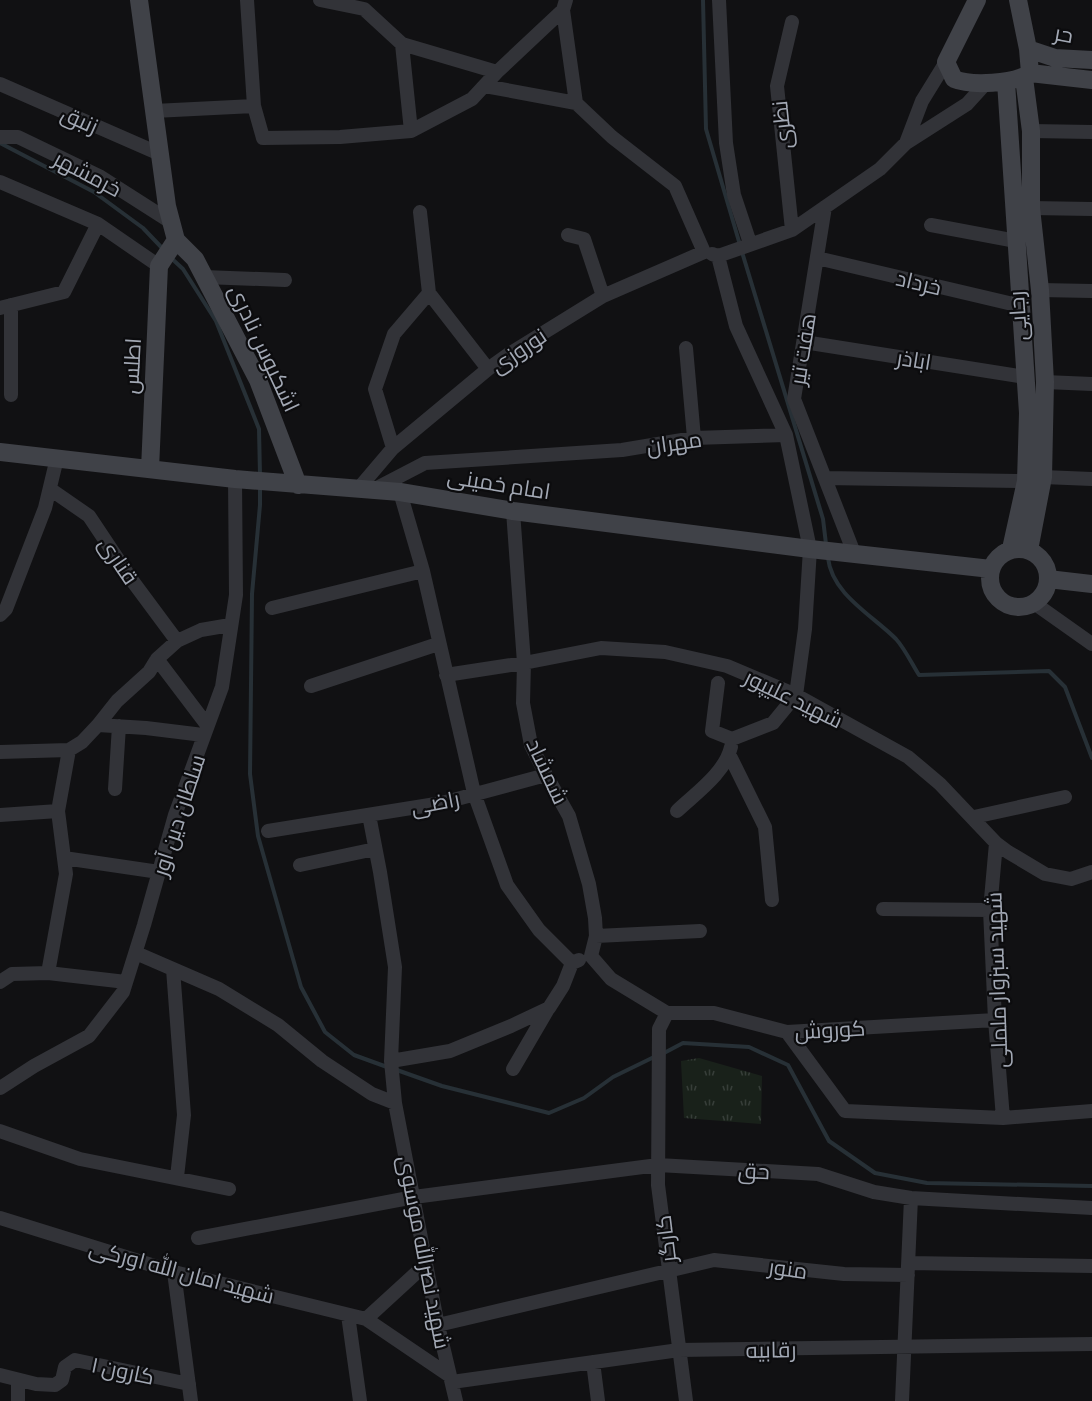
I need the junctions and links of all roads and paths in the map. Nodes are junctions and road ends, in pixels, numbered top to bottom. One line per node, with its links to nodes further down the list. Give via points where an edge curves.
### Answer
1 (139, 0): 21 (main road)
2 (247, 0): 20 (street)
3 (320, 0): 9 (street, via 364,9)
4 (720, 0): 40 (street, via 726,143 734,195)
5 (977, 0): 12 (main road)
6 (1018, 0): 10 (main road)
7 (565, 5): 13 (street); 19 (street)
8 (792, 22): 36 (street, نظری, via 777,86)
9 (402, 44): 13 (street); 22 (street)
10 (1028, 49): 11 (main road, حر, via 1054,58); 14 (main road)
11 (1092, 60)
12 (946, 62): 16 (main road, حر, via 954,79 962,83); 26 (street, via 922,101)
13 (497, 72): 18 (street)
14 (1020, 77): 15 (main road, حر); 16 (main road, حر); 23 (main road, رجایی); 39 (main road, رجایی)
15 (1092, 80)
16 (987, 82): 26 (street, via 967,104)
17 (0, 84): 27 (street, زنبق)
18 (485, 86): 19 (street); 22 (street, via 472,99)
19 (576, 103): 41 (street, via 675,186)
20 (254, 106): 21 (street); 22 (street, via 263,138)
21 (154, 111): 27 (main road)
22 (411, 131)
23 (1031, 131): 24 (street); 30 (main road, رجایی)
24 (1092, 132)
25 (0, 137): 33 (street, خرمشهر, via 18,137 99,176)
26 (906, 143): 29 (street, via 880,169)
27 (160, 154): 33 (main road)
28 (0, 182): 34 (street, خرمشهر)
29 (825, 207): 36 (street); 43 (street, هفت تیر)
30 (1031, 208): 31 (street); 47 (main road, رجایی)
31 (1092, 209)
32 (420, 212): 49 (street)
33 (171, 222): 38 (main road)
34 (98, 224): 44 (street, خرمشهر); 52 (street, via 64,292)
35 (932, 225): 39 (street)
36 (792, 230): 40 (street)
37 (567, 235): 50 (street, via 584,239)
38 (176, 240): 44 (main road); 45 (main road, اشکبوس نادری, via 195,259)
39 (1016, 241): 51 (main road, رجایی)
40 (750, 243): 42 (street)
41 (704, 252): 42 (street); 50 (street, نوروزی)
42 (718, 256): 60 (street, via 736,326)
43 (817, 258): 51 (street, خرداد); 53 (street, هفت تیر)
44 (159, 266): 65 (main road, اطلس)
45 (204, 277): 46 (street); 70 (main road, اشکبوس نادری, via 258,380)
46 (285, 280)
47 (1040, 290): 48 (street); 57 (main road, رجایی)
48 (1092, 291)
49 (429, 293): 55 (street); 62 (street, via 394,334 375,389)
50 (603, 296): 55 (street, نوروزی)
51 (1021, 306): 56 (main road, رجایی)
52 (6, 307): 59 (street)
53 (804, 342): 56 (street, اباذر); 66 (street, هفت تیر, via 794,399)
54 (686, 348): 61 (street)
55 (488, 369): 62 (street, نوروزی)
56 (1025, 377): 68 (main road, رجایی)
57 (1045, 382): 58 (street); 68 (main road, رجایی)
58 (1092, 384)
59 (11, 395)
60 (786, 435): 61 (street, مهران); 75 (street)
61 (694, 438): 72 (street, مهران, via 622,450 425,463)
62 (393, 448): 72 (street, نوروزی)
63 (0, 452): 64 (main road, امام خمینی)
64 (57, 458): 65 (main road, امام خمینی); 71 (street)
65 (150, 469): 67 (main road, امام خمینی)
66 (825, 478): 68 (street); 78 (street, هفت تیر)
67 (243, 479): 70 (main road, امام خمینی); 86 (street, سلطان دین آور, via 236,595)
68 (1035, 479): 69 (street); 76 (main road, رجایی); 77 (main road, رجایی)
69 (1092, 479)
70 (298, 485): 72 (main road, امام خمینی)
71 (50, 489): 85 (street, via 6,609); 87 (street, قناری, via 89,516)
72 (367, 489): 73 (main road, امام خمینی)
73 (400, 492): 74 (main road, امام خمینی); 80 (street, راضی)
74 (513, 510): 75 (main road, امام خمینی); 91 (street, شمشاد)
75 (814, 549): 78 (main road, امام خمینی); 95 (street)
76 (1011, 549): 77 (main road); 79 (main road, via 995,560)
77 (1029, 550): 81 (main road, via 1043,561)
78 (845, 552): 79 (main road, امام خمینی)
79 (991, 569): 83 (main road, via 989,579 997,598 1015,607)
80 (423, 571): 84 (street); 88 (street, راضی)
81 (1048, 579): 82 (main road); 83 (main road, via 1042,596)
82 (1092, 584)
83 (1034, 603): 89 (street)
84 (272, 608)
85 (0, 615)
86 (230, 625): 87 (street, via 201,630); 98 (street, سلطان دین آور, via 222,687)
87 (177, 641): 90 (street)
88 (438, 644): 92 (street, راضی); 94 (street)
89 (1092, 644)
90 (158, 659): 96 (street); 98 (street)
91 (524, 663): 92 (street, شهید علیپور); 95 (street, شهید علیپور, via 601,648 665,652 727,666); 103 (street, شمشاد, via 523,703 531,745)
92 (446, 675): 105 (street, راضی)
93 (718, 683): 99 (street, via 712,730)
94 (311, 686)
95 (796, 695): 99 (street, via 773,723); 111 (street, شهید علیپور, via 908,757)
96 (98, 725): 97 (street); 100 (street)
97 (119, 726): 98 (street); 104 (street)
98 (205, 730): 117 (street, سلطان دین آور)
99 (732, 739): 102 (street)
100 (69, 750): 101 (street); 107 (street)
101 (0, 752)
102 (729, 754): 108 (street, via 718,771); 119 (street, via 765,827)
103 (546, 776): 105 (street); 123 (street, شمشاد, via 569,816 589,884)
104 (115, 789)
105 (474, 793): 110 (street, راضی, via 442,803); 126 (street, via 507,885 539,930)
106 (1065, 798): 111 (street)
107 (58, 811): 109 (street); 115 (street)
108 (677, 811)
109 (0, 815)
110 (369, 815): 112 (street, راضی); 114 (street)
111 (974, 817): 113 (street, شهید علیپور)
112 (268, 831)
113 (996, 843): 118 (street, شهید علیپور, via 1045,874); 121 (street, شهید سبزوار ململی)
114 (375, 849): 116 (street); 135 (street, via 395,967)
115 (64, 858): 117 (street); 128 (street, via 66,874)
116 (300, 865)
117 (159, 872): 124 (street, سلطان دین آور)
118 (1089, 878)
119 (772, 900)
120 (883, 909): 121 (street)
121 (990, 910): 133 (street, شهید سبزوار ململی)
122 (700, 932): 123 (street)
123 (596, 936): 125 (street, شمشاد)
124 (136, 953): 127 (street); 130 (street, سلطان دین آور)
125 (591, 956): 126 (street); 132 (street, via 611,979)
126 (572, 963): 131 (street)
127 (173, 969): 138 (street, via 219,989 278,1025 372,1094); 143 (street, via 184,1115)
128 (48, 973): 129 (street, via 12,974); 130 (street)
129 (0, 982)
130 (126, 982): 137 (street, سلطان دین آور, via 123,992 89,1036)
131 (549, 1008): 135 (street, via 450,1051); 136 (street)
132 (667, 1013): 134 (street, کوروش, via 714,1013); 142 (street, کارگر, via 659,1029)
133 (995, 1020): 134 (street, کوروش); 140 (street, شهید سبزوار ململی)
134 (787, 1032): 140 (street, via 845,1111)
135 (391, 1061): 138 (street, شهید نصرالله موسوی)
136 (513, 1069)
137 (0, 1088)
138 (394, 1103): 145 (street, شهید نصرالله موسوی)
139 (1092, 1111): 140 (street)
140 (1003, 1118)
141 (0, 1131): 143 (street, via 80,1159)
142 (658, 1165): 145 (street, حق); 146 (street, حق, via 818,1174 874,1192); 154 (street, کارگر)
143 (177, 1177): 144 (street)
144 (229, 1189)
145 (414, 1197): 149 (street, حق); 150 (street, شهید نصرالله موسوی)
146 (911, 1198): 147 (street, حق); 152 (street)
147 (1092, 1208)
148 (0, 1218): 153 (street, شهید امان الله اورکی)
149 (198, 1238)
150 (426, 1264): 156 (street); 157 (street, شهید نصرالله موسوی)
151 (1092, 1266): 152 (street, منور)
152 (909, 1269): 154 (street, منور, via 844,1274 714,1260); 159 (street)
153 (174, 1272): 155 (street, شهید امان الله اورکی); 165 (street)
154 (669, 1272): 157 (street, منور); 160 (street, کارگر)
155 (348, 1315): 156 (street, شهید امان الله اورکی); 168 (street)
156 (366, 1319): 163 (street)
157 (438, 1325): 163 (street, شهید نصرالله موسوی)
158 (1092, 1344): 159 (street, رقابیه)
159 (904, 1346): 160 (street, رقابیه); 172 (street)
160 (679, 1350): 161 (street, رقابیه); 171 (street, کارگر)
161 (592, 1362): 163 (street, رقابیه); 170 (street)
162 (0, 1375): 164 (street, کارون ۱)
163 (451, 1379): 169 (street, شهید نصرالله موسوی)
164 (18, 1380): 165 (street, کارون ۱, via 55,1385 62,1380 65,1367 75,1360); 166 (street)
165 (189, 1384): 167 (street)
166 (18, 1401)
167 (191, 1401)
168 (360, 1401)
169 (456, 1401)
170 (598, 1401)
171 (686, 1401)
172 (902, 1401)

